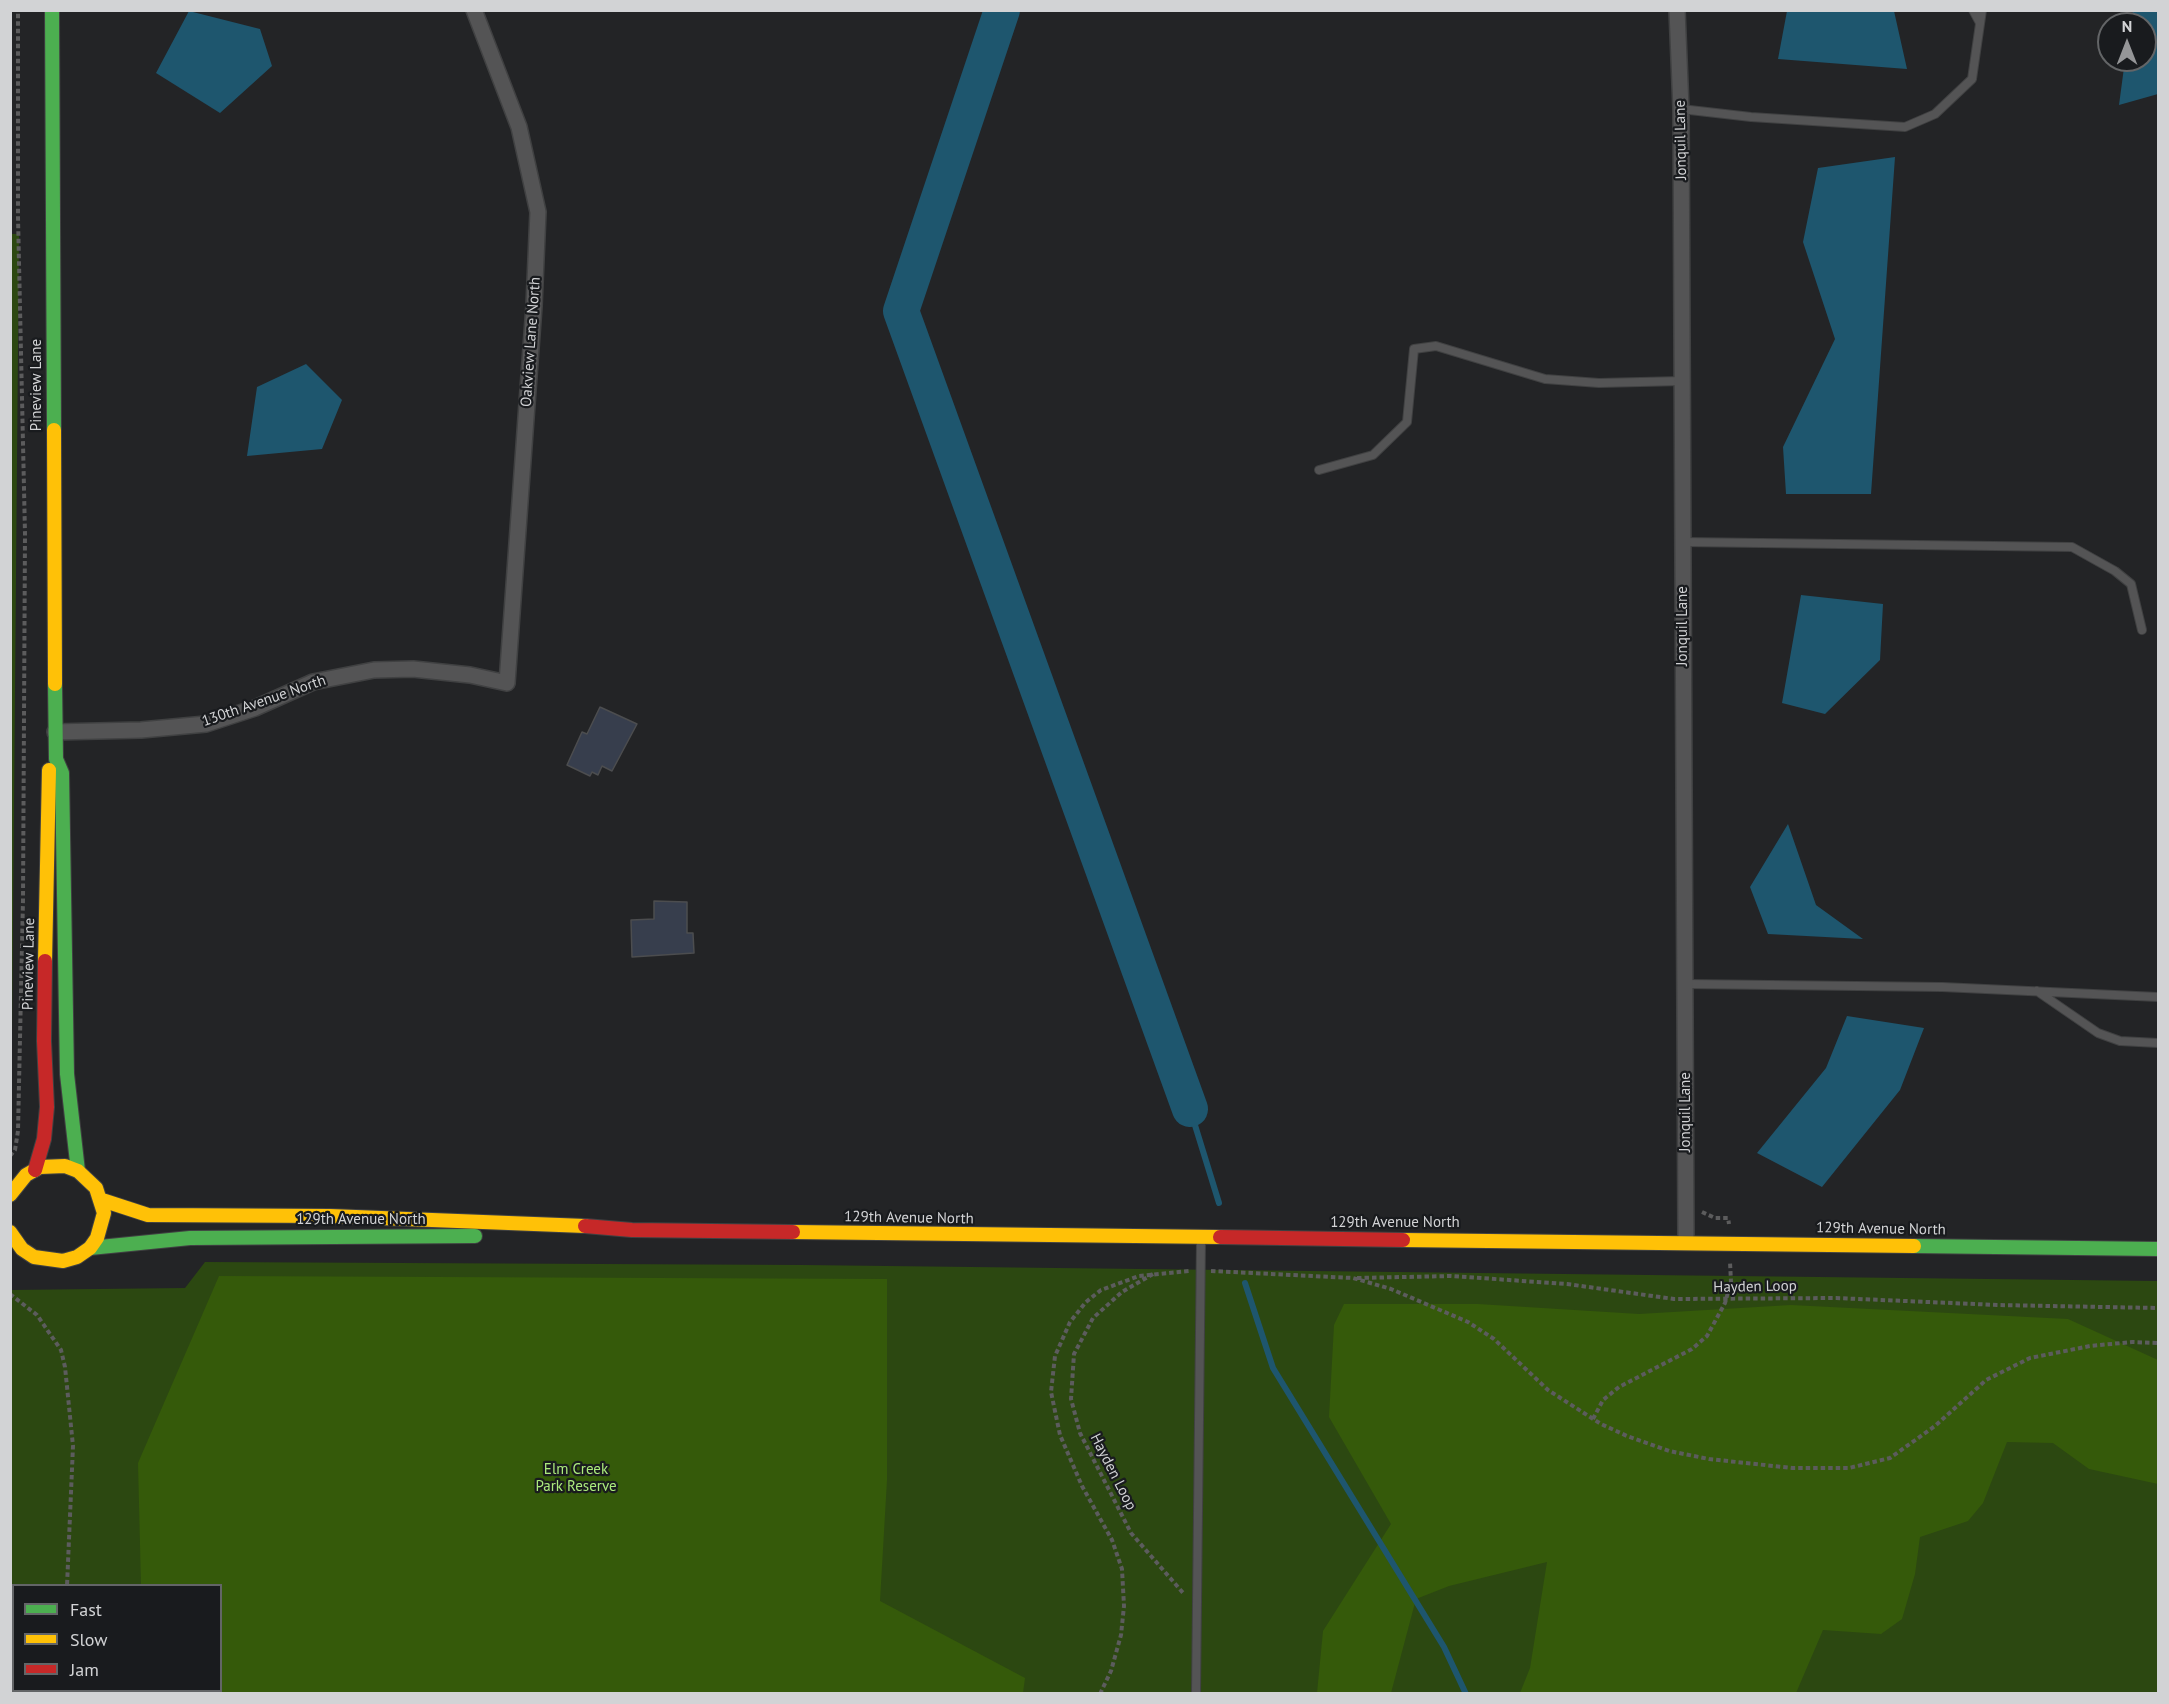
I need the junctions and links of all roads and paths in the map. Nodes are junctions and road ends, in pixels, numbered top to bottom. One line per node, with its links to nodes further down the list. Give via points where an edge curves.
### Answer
1 (18, 10): 20 (path, via 25,534 23,900 18,1131)
2 (52, 10): 14 (main road, Pineview Lane)
3 (474, 10): 13 (street, Oakview Lane North, via 519,127 538,212)
4 (1677, 10): 8 (street, Jonquil Lane)
5 (1973, 10): 7 (lane)
6 (1982, 10): 7 (lane)
7 (1980, 23): 8 (lane, via 1972,79 1935,114 1905,127)
8 (1681, 109): 9 (street, Jonquil Lane)
9 (1682, 381): 10 (lane, via 1599,383 1545,379 1436,346 1414,349 1407,422 1373,455); 11 (street, Jonquil Lane)
10 (1319, 470)
11 (1683, 542): 12 (lane, via 2072,546 2131,584); 16 (street, Jonquil Lane)
12 (2142, 630)
13 (507, 683): 14 (street, 130th Avenue North, via 413,669 374,670 313,682 255,708 206,724)
14 (55, 732): 15 (main road, Pineview Lane)
15 (56, 759): 21 (main road, Pineview Lane, via 47,772 46,1130); 22 (main road, Pineview Lane, via 62,773 67,1074)
16 (1685, 984): 17 (lane); 28 (street, Jonquil Lane)
17 (2036, 991): 18 (lane); 19 (lane, via 2098,1033 2120,1041)
18 (2158, 997)
19 (2158, 1043)
20 (10, 1156)
21 (35, 1170): 22 (main road, via 53,1165); 23 (main road)
22 (78, 1171): 24 (main road, via 96,1188)
23 (12, 1190)
24 (102, 1200): 25 (main road, 129th Avenue North, via 148,1215 330,1216); 29 (main road, via 102,1225)
25 (632, 1230): 27 (main road, 129th Avenue North); 29 (main road, 129th Avenue North, via 594,1236 190,1238)
26 (11, 1235): 29 (main road, 129th Avenue North, via 28,1253 48,1262 78,1257)
27 (1201, 1238): 28 (main road, 129th Avenue North); 32 (lane)
28 (1686, 1242): 30 (main road, 129th Avenue North)
29 (90, 1248)
30 (2158, 1249)
31 (1730, 1259): 36 (path)
32 (1201, 1271): 33 (path); 34 (path); 41 (lane)
33 (1156, 1273): 41 (path, Hayden Loop, via 1122,1292 1092,1318 1074,1354 1071,1399 1080,1433 1131,1533); 42 (path, via 1117,1282 1086,1302 1065,1329 1051,1377 1052,1405 1066,1452 1112,1540 1122,1569 1124,1606 1120,1635 1111,1671)
34 (1353, 1278): 36 (path, Hayden Loop, via 1450,1276 1567,1284 1674,1299); 39 (path, via 1414,1298 1468,1322 1494,1339 1548,1390)
35 (10, 1294): 40 (path, via 37,1315 61,1350 65,1367 73,1446)
36 (1727, 1298): 37 (path, Hayden Loop); 39 (path, via 1707,1336 1692,1349 1619,1387 1603,1400)
37 (2158, 1308)
38 (2158, 1344): 39 (path, via 2090,1346 2014,1364 1981,1384 1904,1449 1890,1458 1857,1467 1792,1468 1709,1459 1654,1446)
39 (1593, 1419)
40 (67, 1584)
41 (1198, 1611): 43 (lane)
42 (1100, 1694)
43 (1196, 1694)

